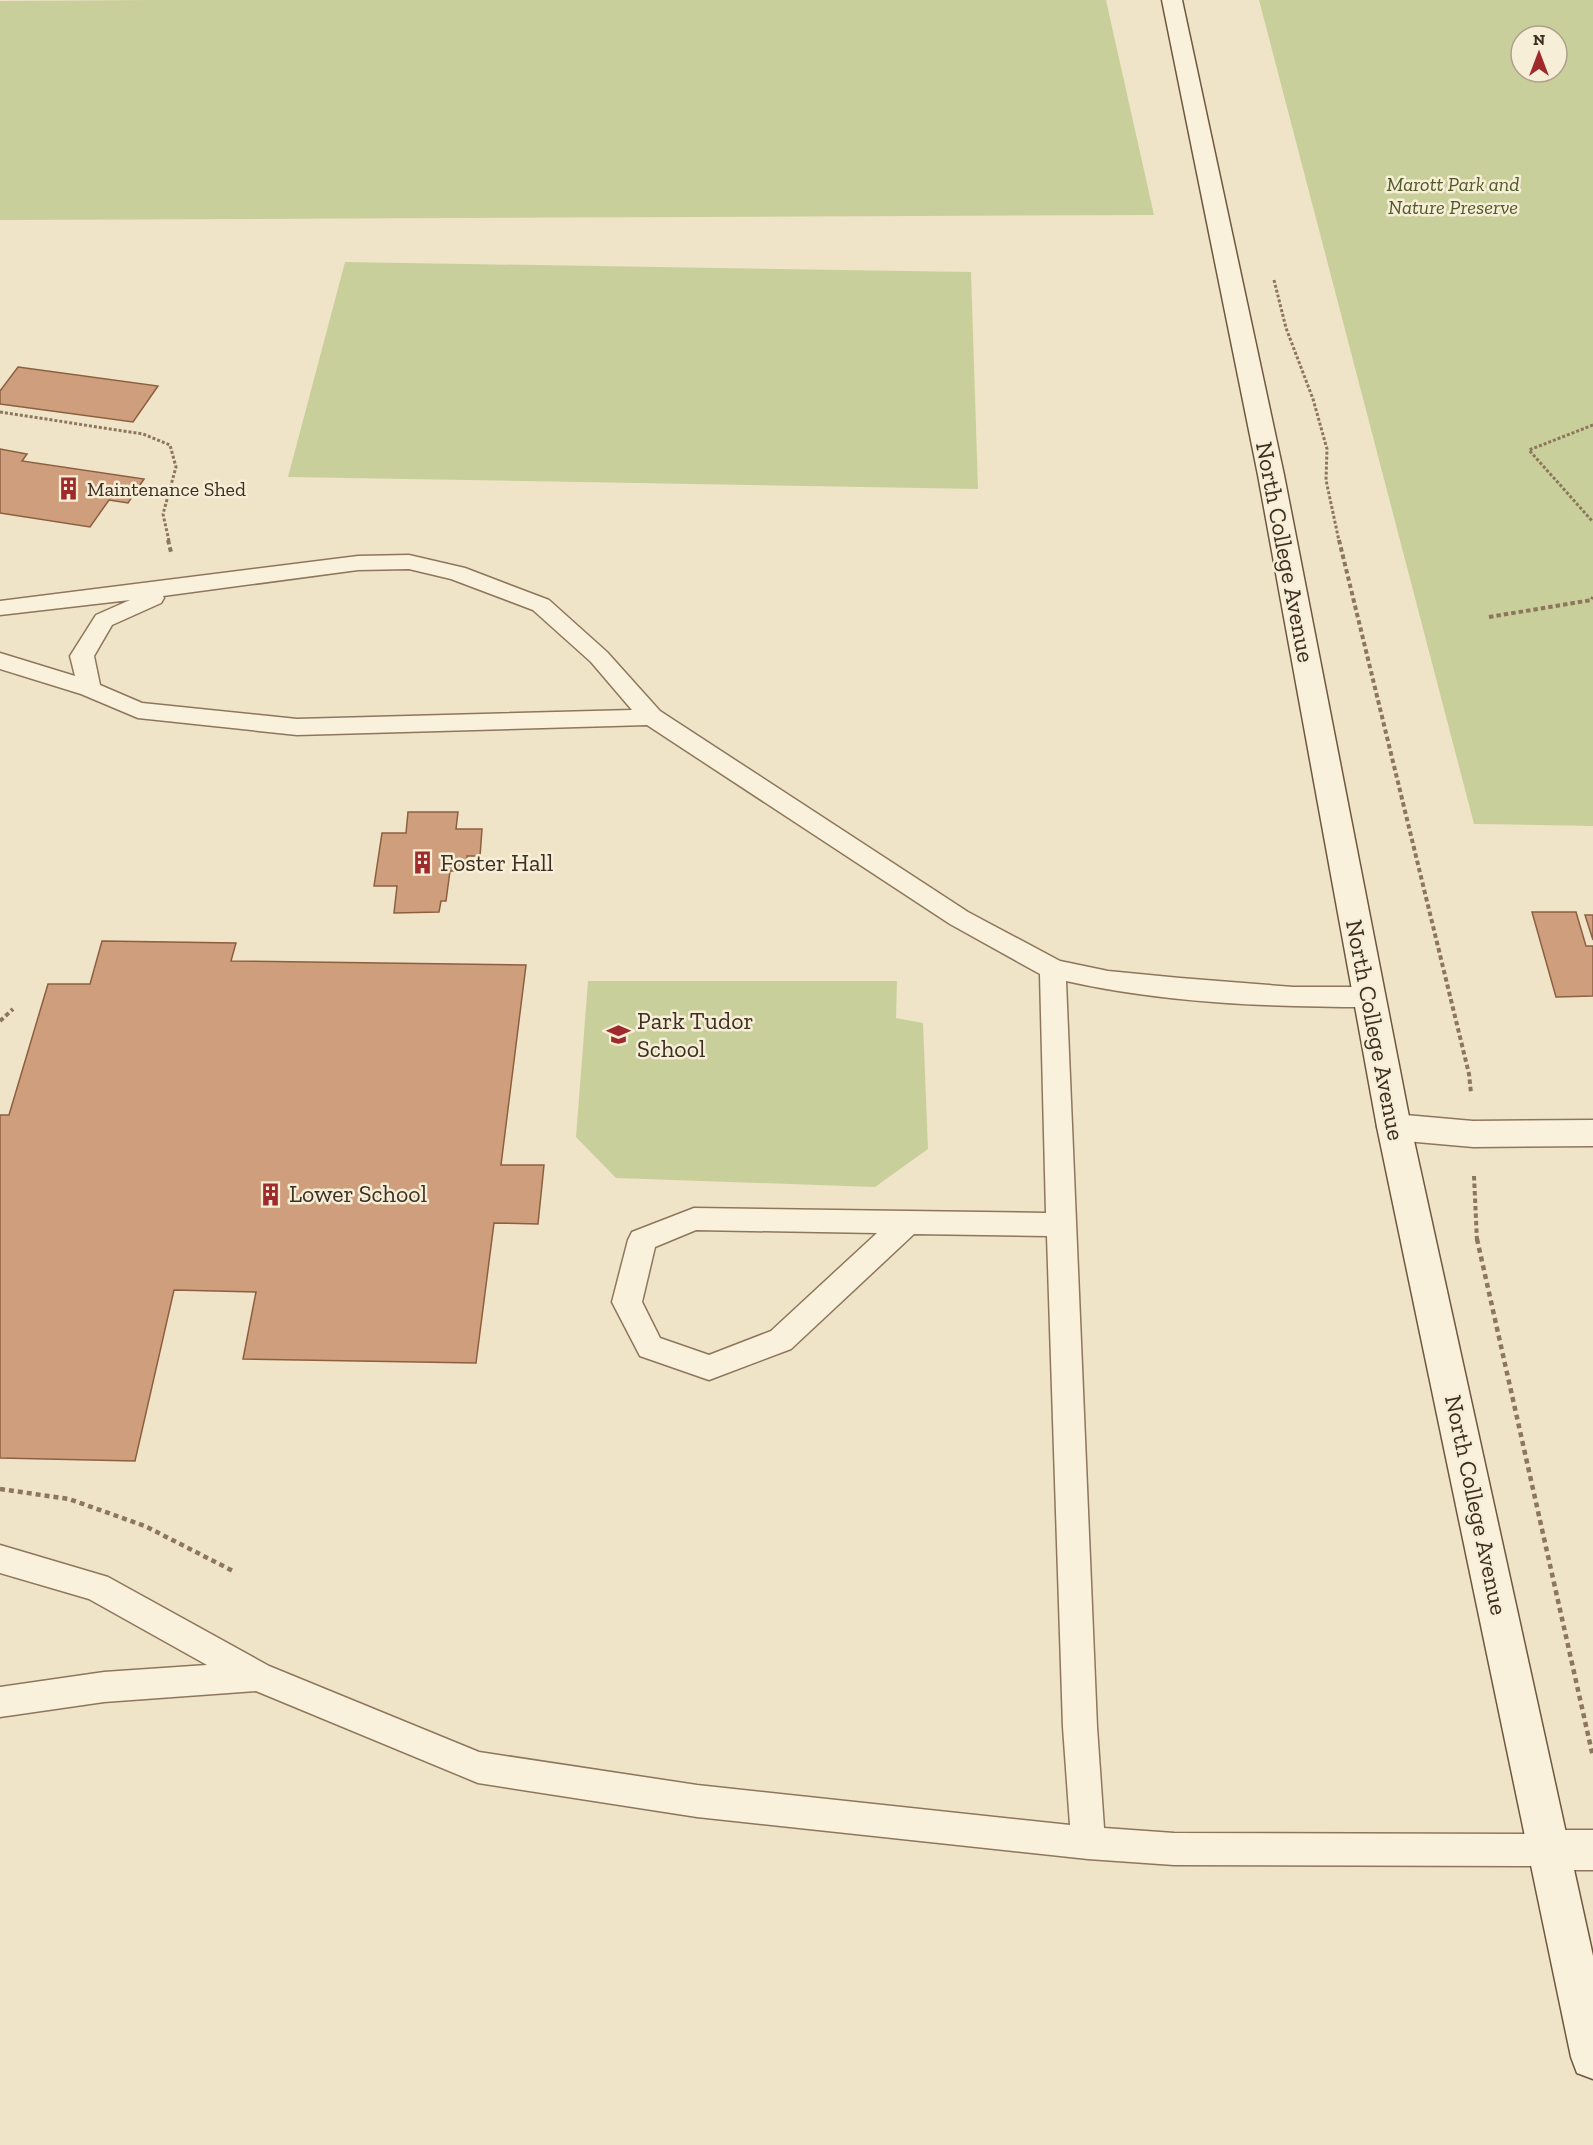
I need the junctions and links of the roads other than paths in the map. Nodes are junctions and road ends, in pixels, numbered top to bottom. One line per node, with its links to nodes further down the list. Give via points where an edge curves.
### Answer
1 (1172, 0): 8 (main road, North College Avenue, via 1271,475)
2 (178, 587): 3 (lane); 5 (lane, via 104,620 82,656); 6 (lane, via 358,563 409,562 457,573 541,604 599,657)
3 (0, 608)
4 (0, 661): 5 (lane)
5 (89, 689): 6 (lane, via 138,710 297,727)
6 (652, 717): 7 (lane, via 959,918)
7 (1053, 969): 8 (lane, via 1108,981 1180,988 1293,997); 12 (lane)
8 (1369, 997): 9 (main road, North College Avenue)
9 (1394, 1127): 10 (main road, via 1473,1134); 17 (main road, North College Avenue)
10 (1593, 1132)
11 (907, 1222): 11 (lane, via 694,1219 642,1240 627,1302 650,1347 709,1368 780,1340); 12 (lane)
12 (1060, 1225): 16 (lane)
13 (0, 1559): 14 (lane, via 97,1587)
14 (257, 1676): 15 (lane, via 104,1687); 16 (lane, via 478,1767 697,1801)
15 (0, 1702)
16 (1088, 1843): 17 (lane, via 1174,1849)
17 (1549, 1850): 18 (main road); 19 (main road, North College Avenue)
18 (1593, 1850)
19 (1593, 2057)

